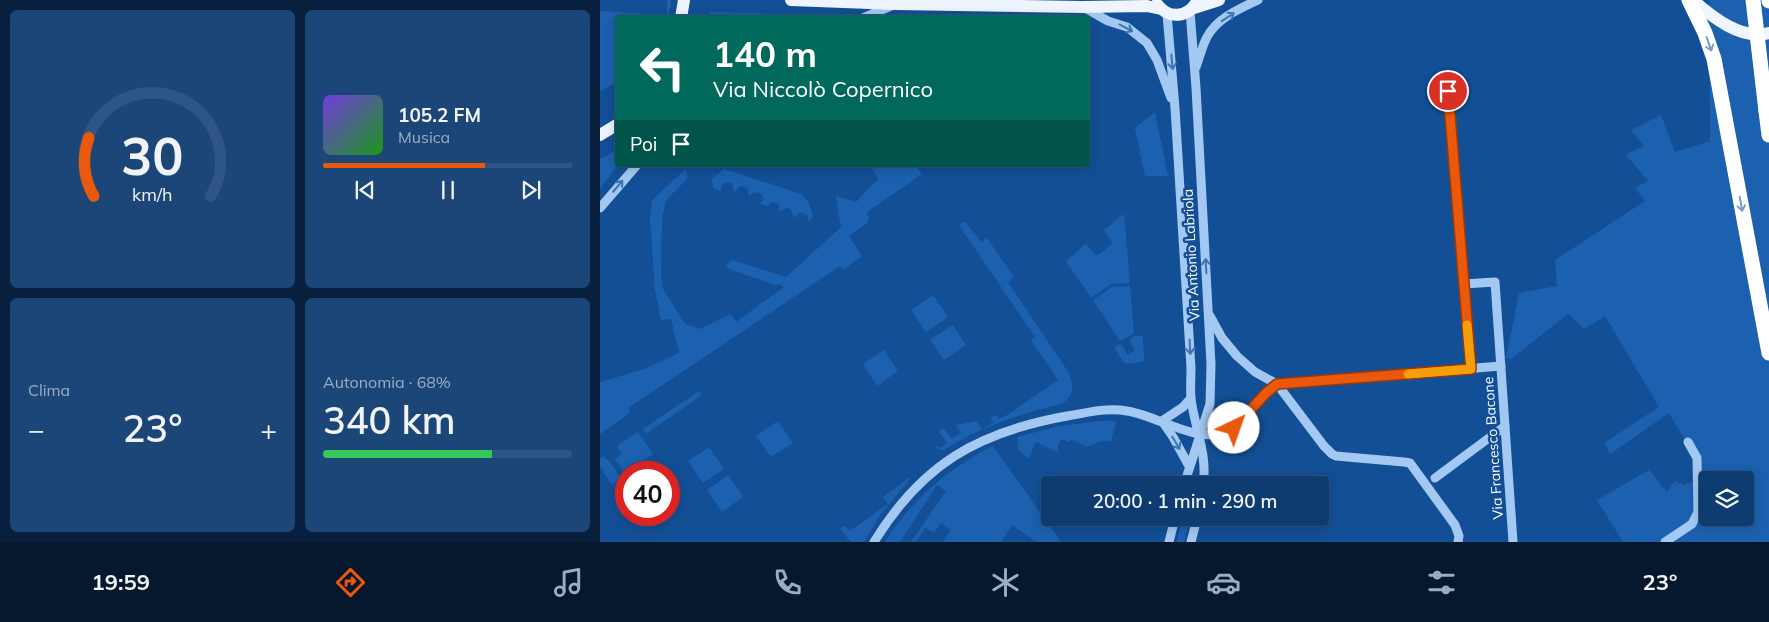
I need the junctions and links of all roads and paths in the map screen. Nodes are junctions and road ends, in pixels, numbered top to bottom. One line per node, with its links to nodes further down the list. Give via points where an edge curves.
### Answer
1 (685, 0): 12 (main road)
2 (791, 0): 8 (main road)
3 (1219, 0): 9 (main road)
4 (1258, 0): 15 (street, Via Antonio Labriola, one-way to 4, via 1208,36 1216,24)
5 (1689, 0): 25 (highway, one-way to 25, via 1714,59)
6 (1693, 0): 14 (main road, via 1728,26 1745,32)
7 (1753, 0): 20 (highway, bridge)
8 (896, 4): 10 (main road); 13 (street)
9 (1194, 6): 11 (main road, via 1182,15); 15 (street, Via Antonio Labriola)
10 (1082, 7): 11 (main road); 17 (street, Via Antonio Labriola, one-way to 17, via 1127,27 1147,43)
11 (1161, 8): 17 (street, Via Antonio Labriola, one-way to 17)
12 (682, 15)
13 (870, 15)
14 (1769, 33)
15 (1195, 72): 24 (street, Via Antonio Labriola, one-way to 15)
16 (1448, 91): 23 (street)
17 (1175, 108): 29 (street, Via Antonio Labriola, one-way to 29)
18 (615, 126): 19 (main road)
19 (600, 135)
20 (1769, 135)
21 (635, 167): 22 (street, one-way to 21)
22 (600, 208)
23 (1464, 284): 26 (street, via 1495,282); 27 (street)
24 (1209, 315): 28 (street, via 1237,356 1255,372); 32 (street, Via Antonio Labriola, via 1210,404)
25 (1769, 353)
26 (1501, 366): 27 (street, Via Francesco Bacone); 31 (street, Via Francesco Bacone)
27 (1471, 369): 28 (street, Via Francesco Bacone)
28 (1277, 384): 32 (street, via 1234,428 1215,435); 43 (street, via 1332,454 1410,464 1455,525)
29 (1191, 398): 30 (street); 32 (street, Via Antonio Labriola)
30 (1162, 421): 32 (street); 34 (street, one-way to 34); 40 (street, via 1124,410 1094,411 1038,421 983,440 930,474 888,519)
31 (1505, 426): 37 (street); 44 (street, Via Francesco Bacone)
32 (1199, 434): 34 (street, Via Antonio Labriola); 36 (street, Via Antonio Labriola, via 1204,457)
33 (1688, 442): 45 (street, via 1697,458 1698,512 1692,524)
34 (1189, 466): 35 (street, Via Antonio Labriola)
35 (1186, 476)
36 (1203, 476)
37 (1435, 478)
38 (1173, 526): 41 (street)
39 (1195, 526): 42 (street)
40 (874, 542)
41 (1168, 542)
42 (1191, 542)
43 (1458, 542)
44 (1513, 542)
45 (1665, 542)

